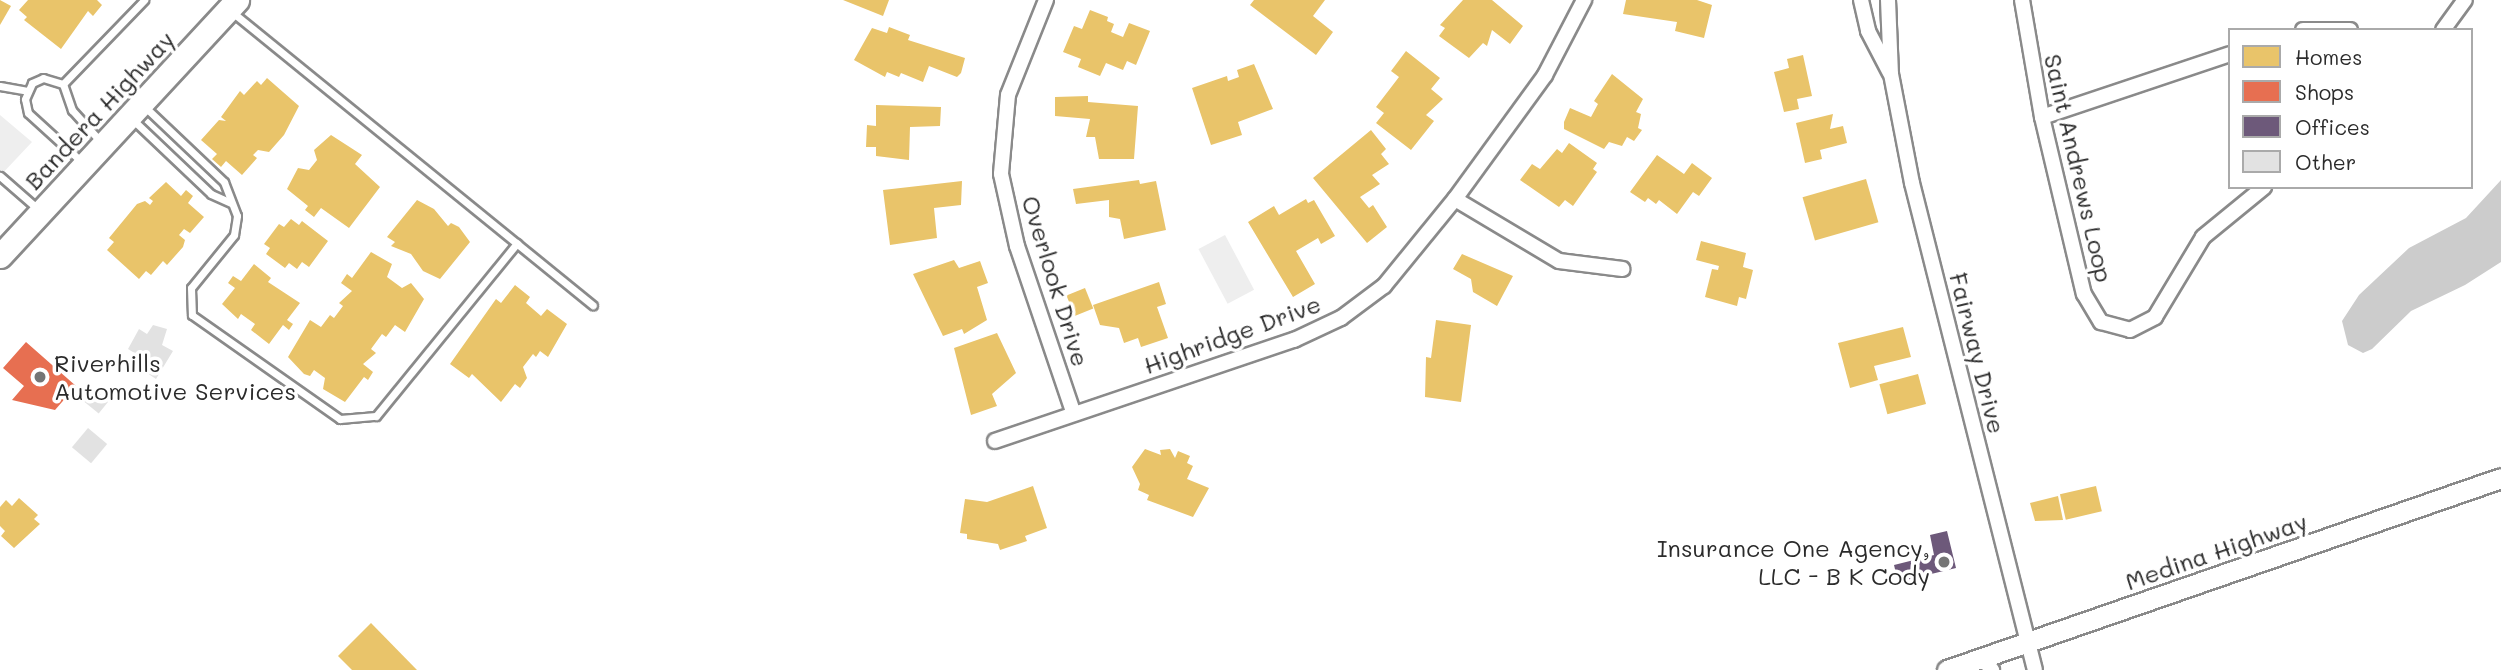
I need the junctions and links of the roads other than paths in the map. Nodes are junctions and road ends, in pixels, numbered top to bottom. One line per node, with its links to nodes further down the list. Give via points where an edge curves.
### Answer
1 (144, 0): 12 (lane)
2 (1046, 0): 28 (street, Overlook Drive, via 1008,96 1001,174 1017,246)
3 (1584, 0): 21 (street, Highridge Drive, via 1545,75)
4 (1861, 0): 11 (street, Fairway Drive, via 1868,31)
5 (1888, 0): 11 (street, Fairway Drive)
6 (2022, 0): 16 (street, Saint Andrews Loop)
7 (2465, 0): 9 (street)
8 (232, 4): 15 (main road, Bandera Highway); 24 (lane)
9 (2444, 28)
10 (2228, 55): 16 (street)
11 (1891, 74): 31 (street, Fairway Drive, via 1912,183)
12 (63, 84): 14 (lane, via 43,78); 17 (lane, via 72,110)
13 (0, 86): 14 (lane)
14 (28, 90): 18 (lane, via 28,113)
15 (134, 109): 17 (main road, Bandera Highway); 22 (lane, via 211,194); 22 (lane, via 224,183)
16 (2042, 117): 20 (street, Saint Andrews Loop, via 2084,294 2101,322 2115,328 2130,330 2155,317 2203,237)
17 (102, 144): 18 (main road, Bandera Highway)
18 (84, 164): 23 (main road, Bandera Highway)
19 (0, 176): 23 (lane)
20 (2262, 189)
21 (1455, 200): 26 (street, via 1559,261); 28 (street, Highridge Drive, via 1384,286 1341,318 1294,340)
22 (231, 203): 24 (lane, via 237,216 234,235 191,288 192,314 326,412 354,421 376,416)
23 (41, 211): 25 (main road, Bandera Highway)
24 (517, 243): 27 (lane)
25 (3, 247)
26 (1622, 269)
27 (593, 305)
28 (1074, 414): 29 (street, Highridge Drive)
29 (995, 441)
30 (2500, 482): 31 (main road, Medina Highway)
31 (2028, 642): 32 (main road, Medina Highway); 34 (street, Fairway Drive)
32 (1987, 664): 33 (main road, Medina Highway)
33 (1947, 670)
34 (2035, 670)

